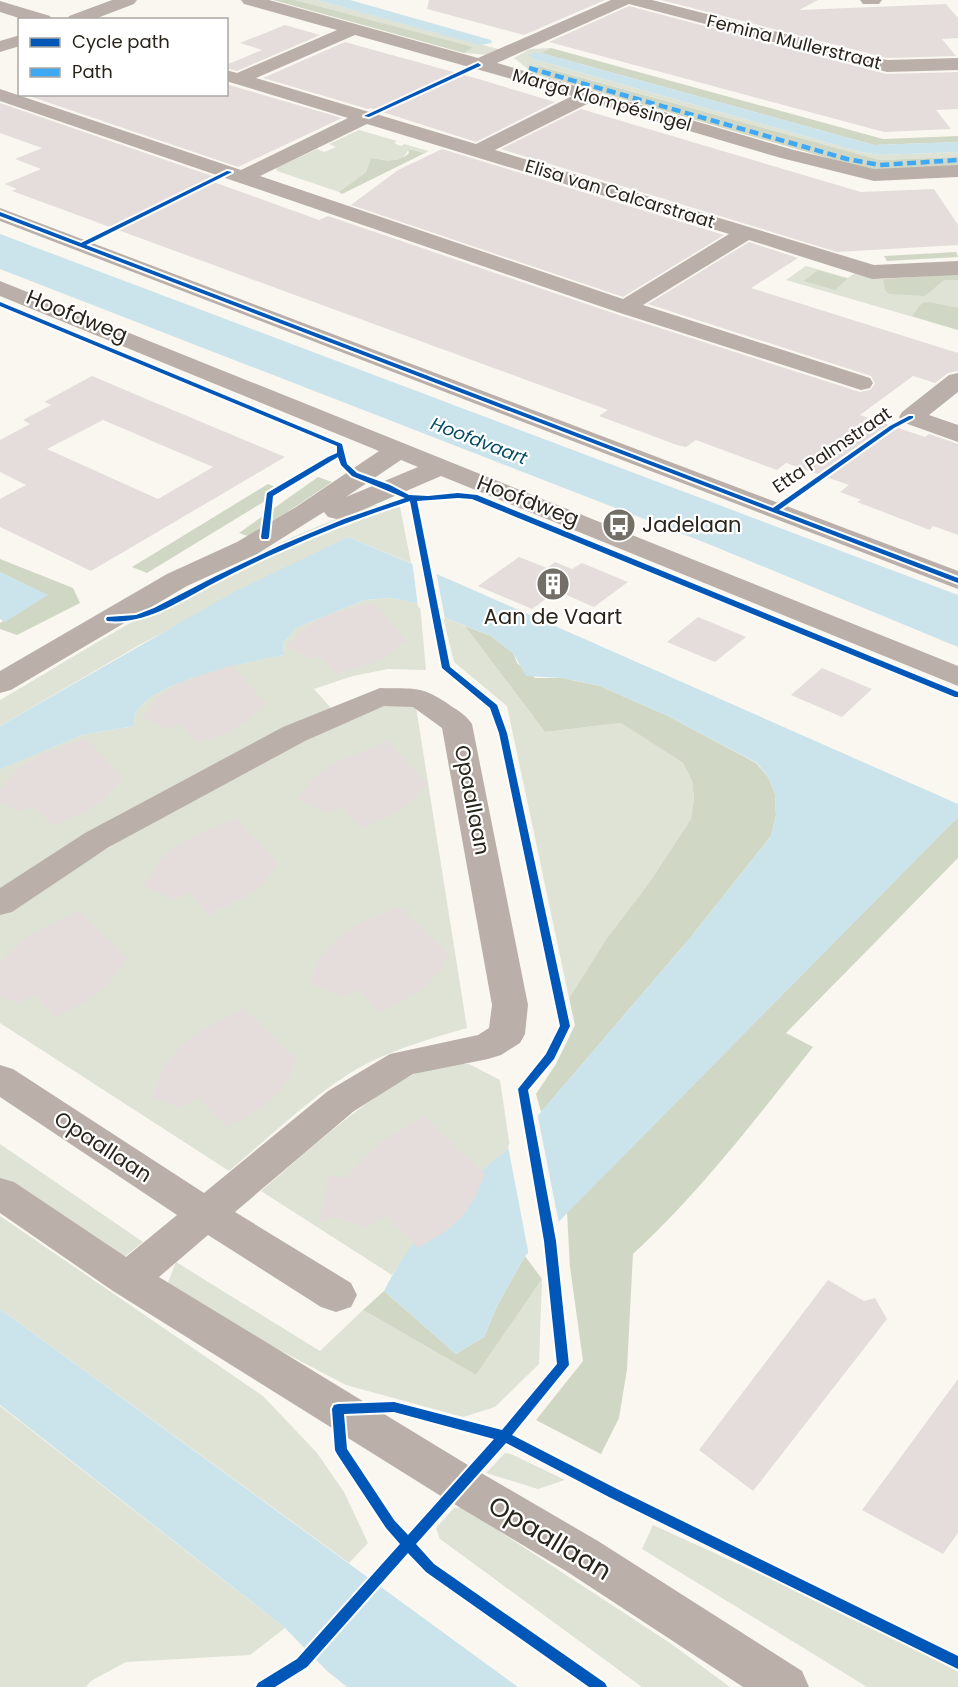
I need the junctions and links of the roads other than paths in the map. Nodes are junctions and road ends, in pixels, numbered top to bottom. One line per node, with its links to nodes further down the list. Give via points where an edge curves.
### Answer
1 (128, 0): 7 (street)
2 (250, 0): 8 (street, Marga Klompésingel)
3 (625, 0): 12 (street)
4 (632, 0): 11 (street, Femina Mullerstraat, via 887,66)
5 (0, 6): 6 (street)
6 (38, 18)
7 (80, 18)
8 (352, 30): 12 (street, Marga Klompésingel); 13 (street)
9 (18, 41): 10 (street)
10 (0, 47)
11 (958, 63)
12 (478, 65): 15 (street, Marga Klompésingel)
13 (232, 77): 16 (street)
14 (0, 95): 19 (street)
15 (589, 95): 17 (street, Elisa van Calcarstraat); 18 (street, Marga Klompésingel, via 788,154 874,175)
16 (367, 116): 17 (street); 19 (street)
17 (477, 151): 21 (street, Elisa van Calcarstraat)
18 (958, 171)
19 (243, 177): 24 (street)
20 (0, 214): 31 (street)
21 (747, 232): 22 (street, via 872,272); 24 (street, Elisa van Calcarstraat)
22 (958, 268)
23 (0, 288): 28 (street, Hoofdweg)
24 (625, 307): 26 (street)
25 (958, 380): 27 (street, Etta Palmstraat, via 911,417)
26 (861, 383)
27 (958, 434)
28 (398, 450): 29 (street, Hoofdweg); 30 (street)
29 (442, 467): 30 (street, via 265,544); 32 (street, Hoofdweg)
30 (247, 548): 33 (street, via 177,580)
31 (958, 581)
32 (958, 677)
33 (0, 684)
34 (0, 904): 37 (street, Opaallaan, via 97,840 294,734 380,697 420,698 457,724 510,1005 507,1034 488,1046 403,1063 341,1101)
35 (0, 1079): 37 (street, Opaallaan)
36 (0, 1193): 38 (street, Opaallaan)
37 (206, 1214): 38 (street, Opaallaan); 39 (street, Opaallaan)
38 (128, 1279): 40 (street, Opaallaan, via 582,1556)
39 (336, 1294)
40 (784, 1687)

